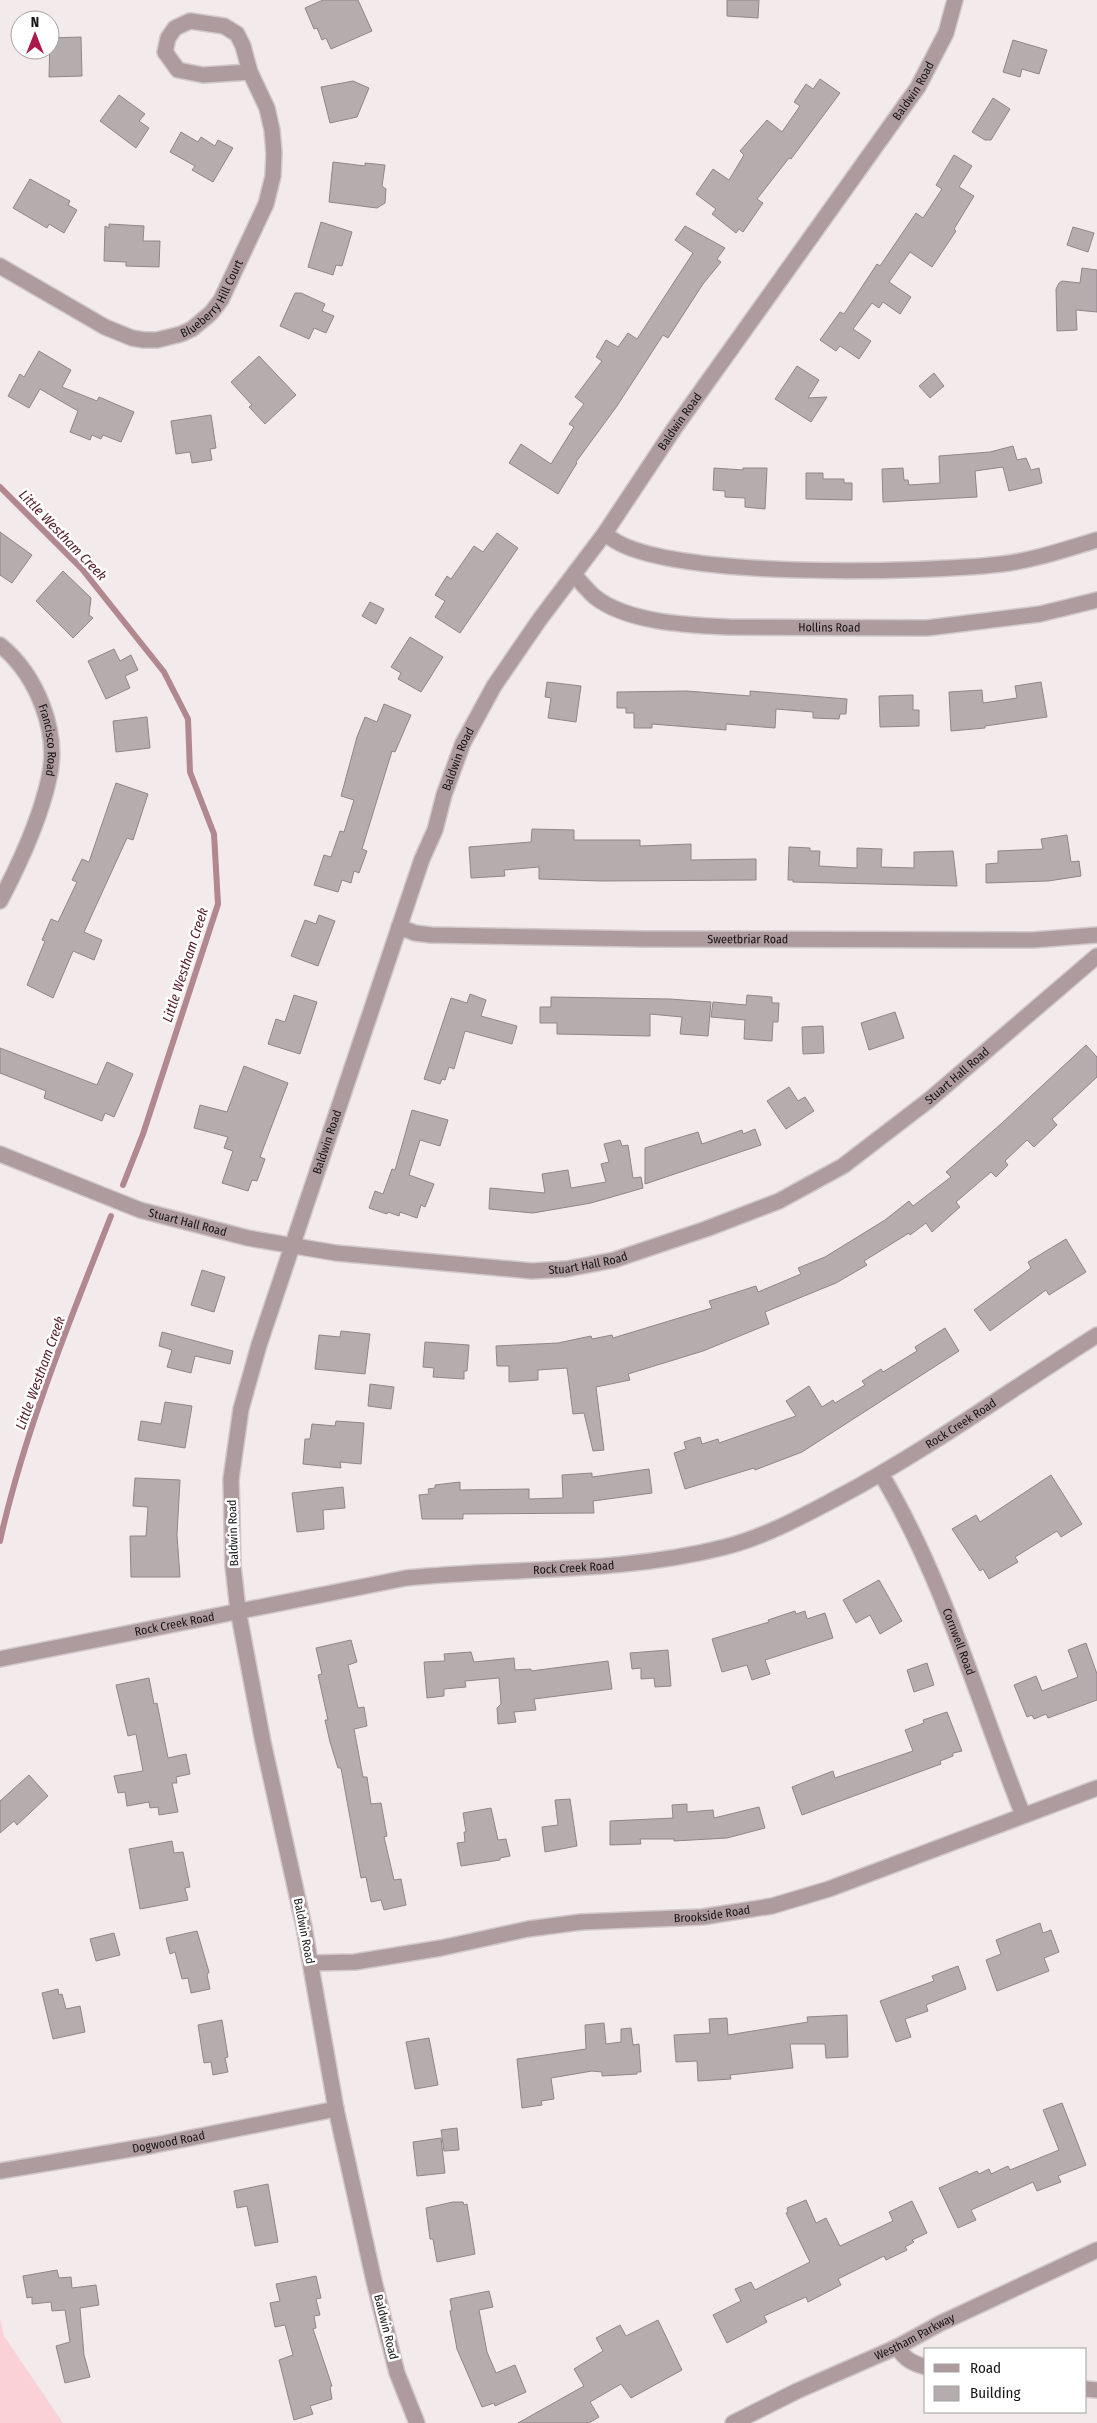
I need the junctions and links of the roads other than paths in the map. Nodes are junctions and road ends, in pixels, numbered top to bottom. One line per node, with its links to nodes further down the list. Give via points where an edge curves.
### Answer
1 (954, 0): 4 (street, Baldwin Road, via 946,34 918,87 674,429)
2 (250, 72): 2 (street, Blueberry Hill Court, via 237,34 224,26 190,21 175,28 168,38 165,52 178,70 202,76); 3 (street, Blueberry Hill Court, via 259,88 272,130 272,176 266,204 242,258 221,300 203,321 181,334 157,340 132,338 105,327)
3 (0, 266)
4 (605, 533): 5 (street, via 624,547 692,564 851,570 952,569 1004,564); 6 (street, Baldwin Road)
5 (1097, 540)
6 (574, 575): 7 (street, Hollins Road, via 596,597 637,616 697,626 927,628 1040,614); 10 (street, Baldwin Road, via 494,686 470,727)
7 (1097, 600)
8 (0, 645): 9 (street, Francisco Road, via 25,670 32,682 50,734 51,760 49,777 32,830)
9 (0, 901)
10 (399, 926): 11 (street, Sweetbriar Road, via 431,935 644,940 1023,940); 14 (street, Baldwin Road)
11 (1097, 935)
12 (1097, 956): 14 (street, Stuart Hall Road, via 929,1100 843,1166 779,1201 706,1229 614,1260 566,1269 532,1271)
13 (0, 1154): 14 (street, Stuart Hall Road, via 140,1210)
14 (292, 1246): 17 (street, Baldwin Road, via 241,1409 231,1479 233,1566)
15 (1097, 1335): 16 (street, Rock Creek Road)
16 (881, 1474): 17 (street, Rock Creek Road, via 774,1531 726,1547 676,1558 616,1566 406,1578); 20 (street, Cornwell Road, via 899,1504 945,1609)
17 (238, 1610): 18 (street, Rock Creek Road); 21 (street, Baldwin Road)
18 (0, 1659)
19 (1097, 1788): 20 (street, Brookside Road)
20 (1023, 1815): 21 (street, Brookside Road, via 829,1889 756,1909 702,1917 528,1929 355,1962)
21 (311, 1964): 22 (street, Baldwin Road)
22 (336, 2109): 23 (street, Dogwood Road); 27 (street, Baldwin Road, via 397,2373)
23 (0, 2172)
24 (1097, 2250): 25 (street, Westham Parkway)
25 (897, 2347): 26 (street, via 905,2358); 28 (street, Westham Parkway)
26 (924, 2367)
27 (417, 2423)
28 (733, 2423)

